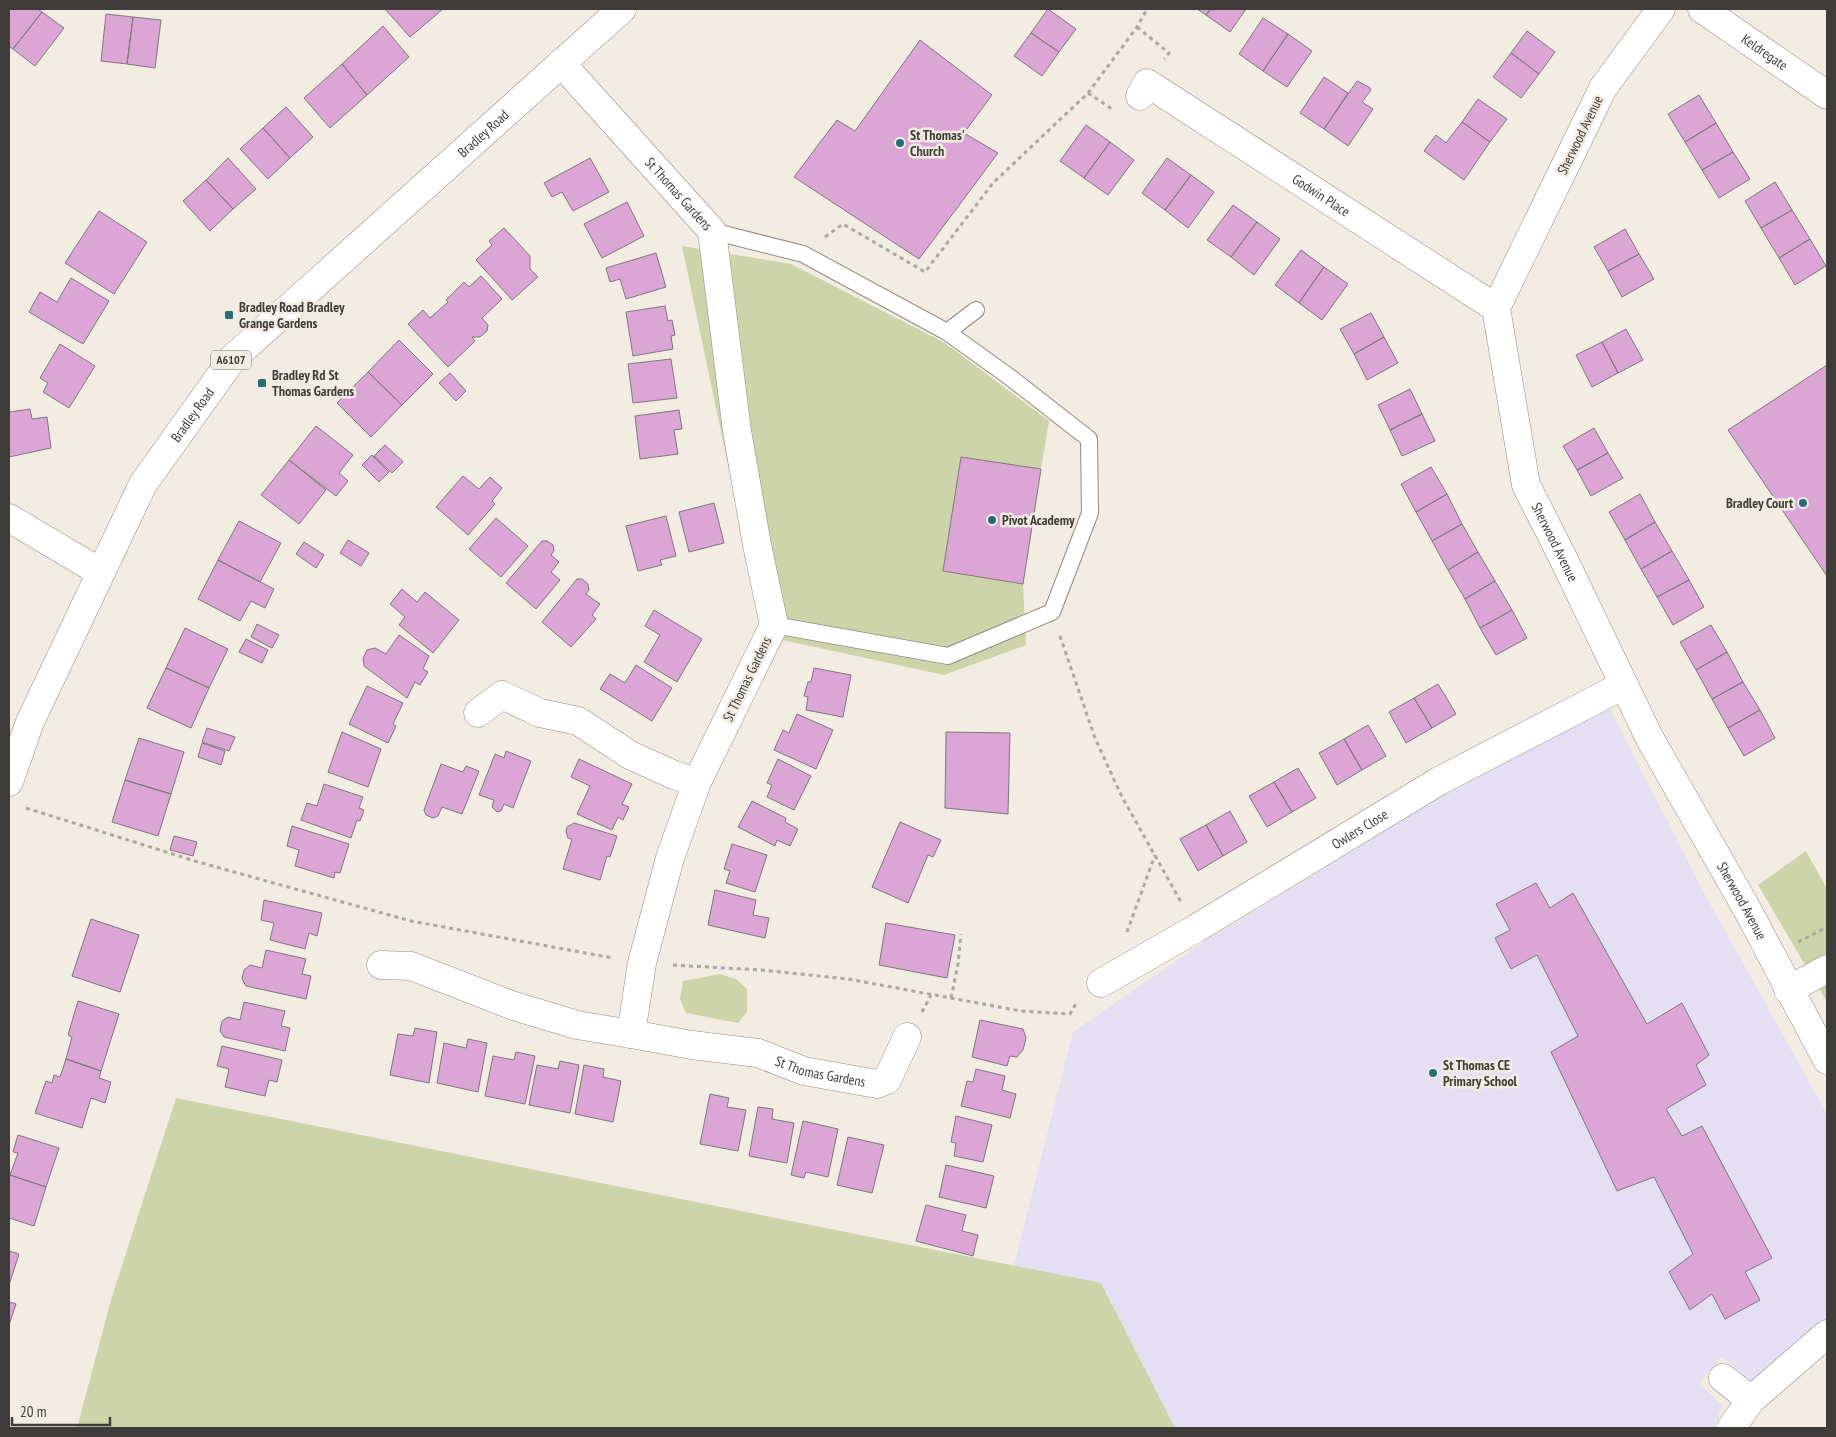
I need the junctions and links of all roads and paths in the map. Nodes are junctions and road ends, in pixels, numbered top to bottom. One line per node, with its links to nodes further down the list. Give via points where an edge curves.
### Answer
1 (622, 9): 6 (street, Bradley Road / A6107)
2 (1148, 9): 5 (path)
3 (1662, 9): 12 (street, Sherwood Avenue, via 1602,88)
4 (1702, 9): 9 (street, Keldregate)
5 (1136, 27): 7 (path, via 1169,53); 8 (path)
6 (561, 63): 10 (street, St Thomas Gardens); 16 (street, Bradley Road / A6107, via 233,358 143,484)
7 (1147, 83): 8 (path, via 1125,118); 12 (street, Godwin Place)
8 (1088, 93): 11 (path, via 993,183 925,272 843,224)
9 (1827, 95)
10 (712, 231): 11 (lane); 18 (street, St Thomas Gardens, via 737,431)
11 (803, 254): 14 (lane)
12 (1496, 308): 19 (street, Sherwood Avenue, via 1526,485)
13 (976, 310): 14 (lane)
14 (946, 332): 17 (lane, via 1089,438 1090,513)
15 (9, 518): 16 (street)
16 (100, 572): 21 (street, Bradley Road / A6107, via 30,722)
17 (1052, 612): 18 (lane, via 948,656); 24 (path, via 1095,738 1121,795)
18 (774, 625): 22 (street, St Thomas Gardens)
19 (1624, 685): 25 (street, Owlers Close, via 1439,780); 31 (street, Sherwood Avenue, via 1650,739 1747,909)
20 (478, 713): 22 (street, via 502,695 540,713 578,721 630,755)
21 (9, 782)
22 (697, 782): 27 (street, St Thomas Gardens, via 670,858)
23 (22, 807): 27 (path, via 198,862 411,920)
24 (1155, 854): 25 (path); 30 (path)
25 (1195, 929): 30 (street, Owlers Close)
26 (961, 934): 32 (path)
27 (642, 963): 32 (path, via 848,979); 34 (street, St Thomas Gardens)
28 (381, 965): 34 (street, via 410,966 514,1006 577,1025)
29 (1827, 969): 31 (street)
30 (1106, 980)
31 (1788, 990): 36 (street, Sherwood Avenue)
32 (951, 998): 33 (path, via 1021,1011)
33 (1070, 1014)
34 (631, 1034): 35 (street, St Thomas Gardens, via 758,1053 804,1071 877,1084 887,1080)
35 (907, 1037)
36 (1827, 1060)
37 (1827, 1334): 39 (street)
38 (1723, 1378): 39 (street)
39 (1751, 1400): 40 (street)
40 (1730, 1428)

